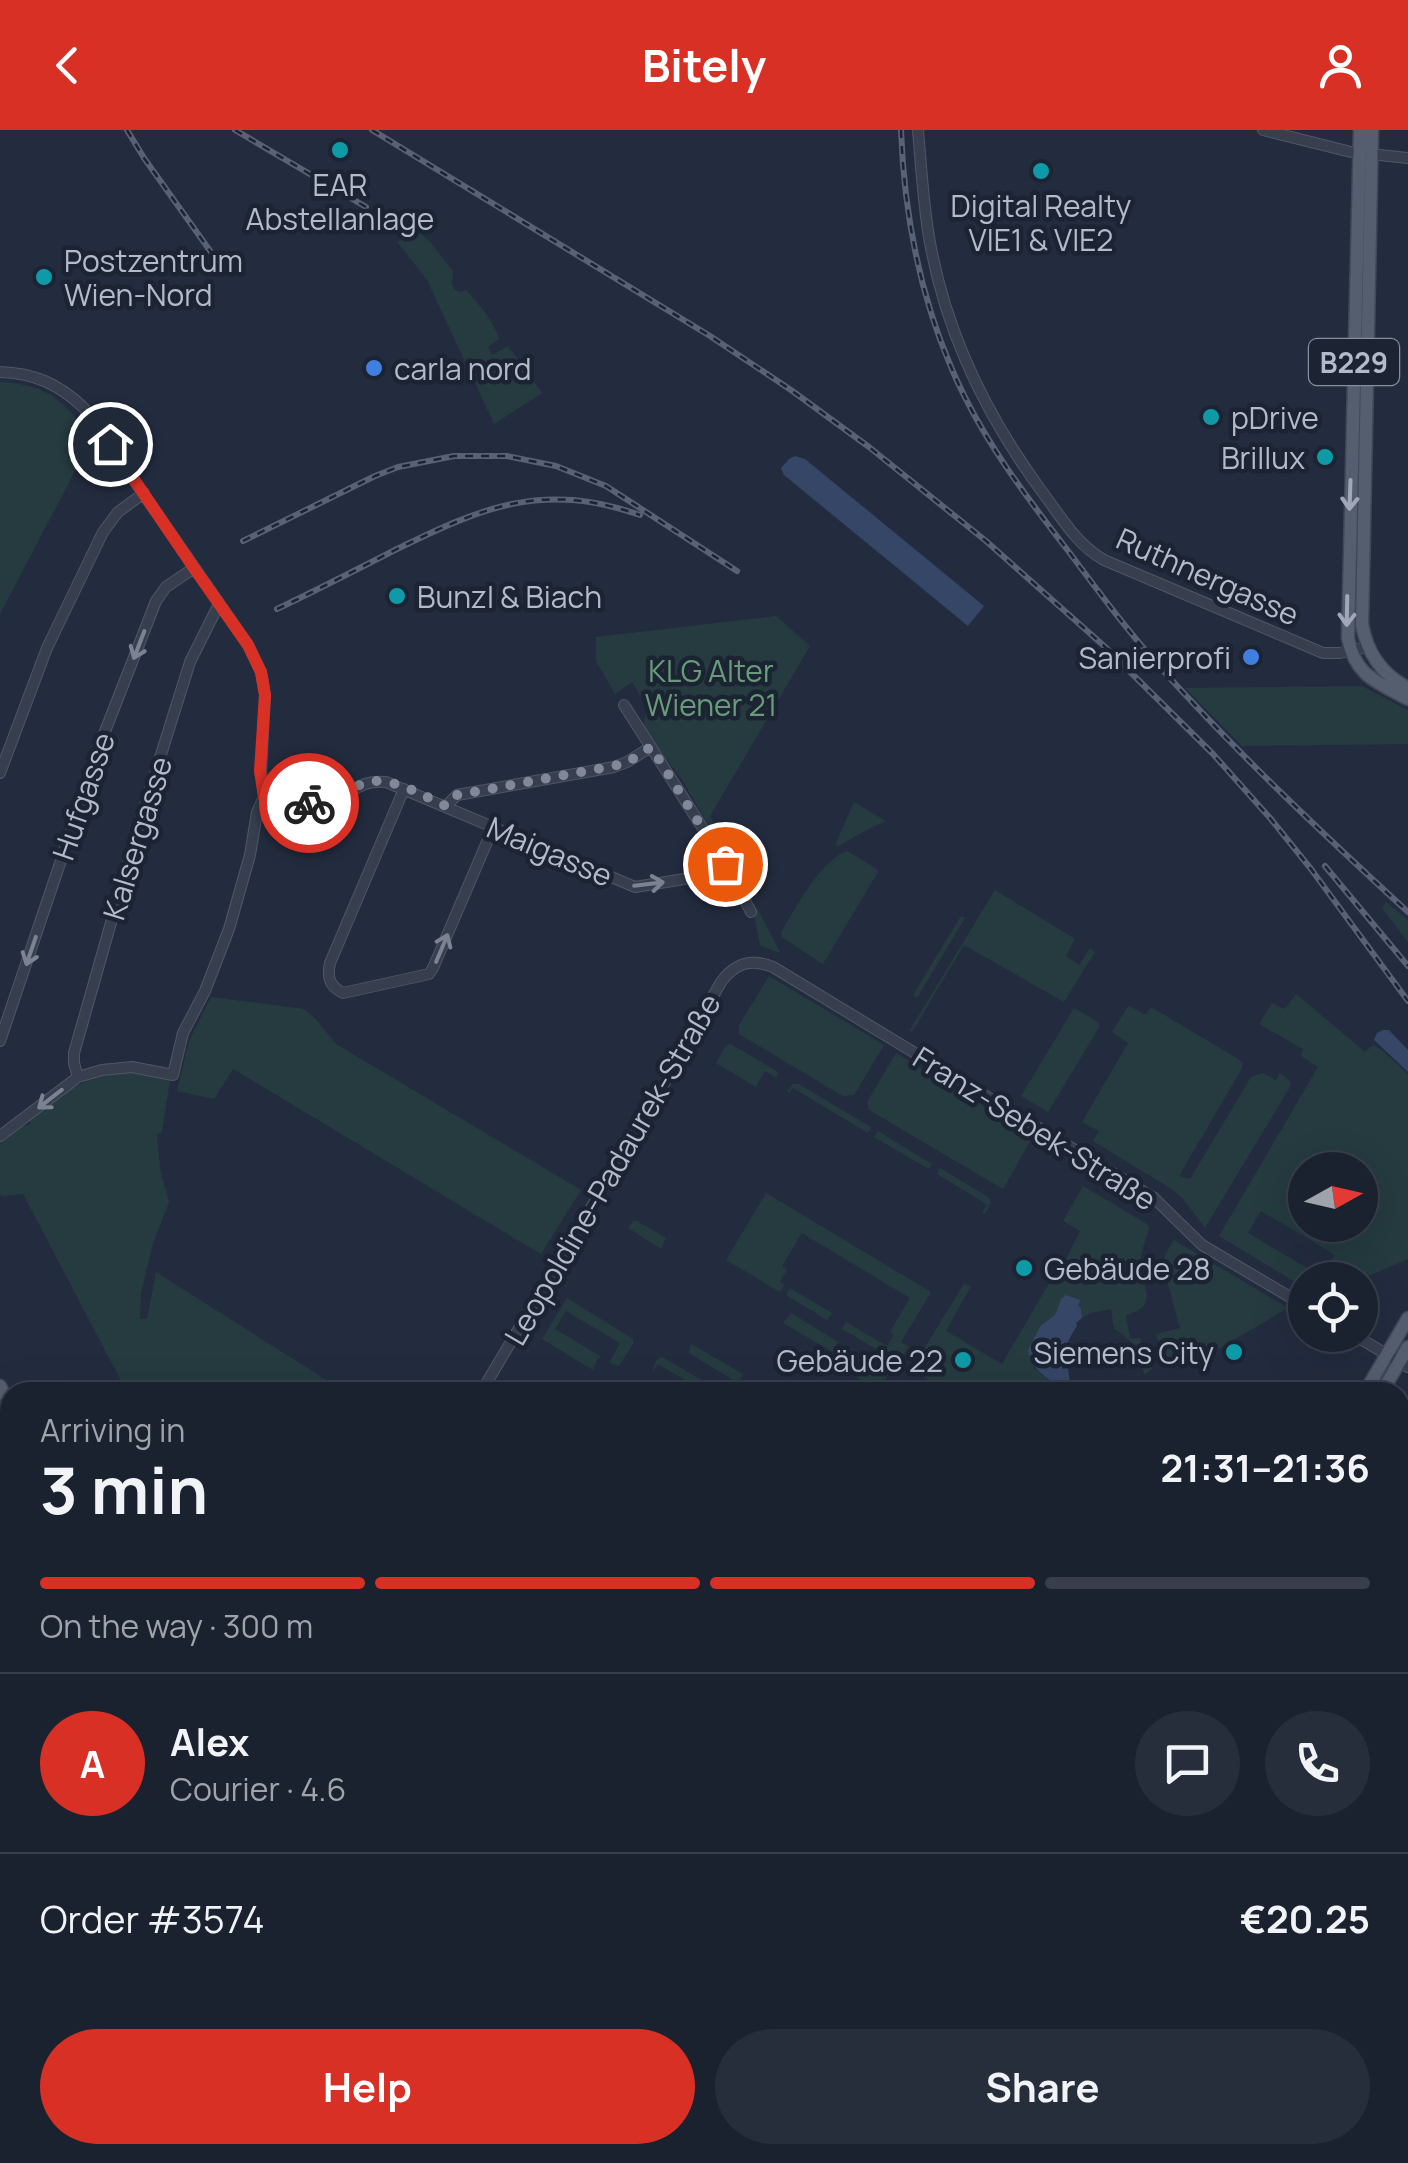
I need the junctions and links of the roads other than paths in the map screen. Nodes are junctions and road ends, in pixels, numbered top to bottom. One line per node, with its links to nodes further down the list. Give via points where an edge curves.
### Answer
1 (918, 130): 12 (street, Ruthnergasse, via 928,233 950,324 1003,436 1080,542 1104,560 1322,653)
2 (1264, 130): 5 (street)
3 (1360, 130): 5 (main road, B229)
4 (1372, 130): 5 (main road, B229)
5 (1366, 154): 6 (street); 11 (main road, B229, via 1361,614); 12 (main road, B229, one-way to 12)
6 (1408, 158)
7 (0, 372): 8 (street, via 40,378 71,395)
8 (144, 493): 9 (street); 17 (street, via 103,532)
9 (194, 568): 10 (street); 25 (street, Hufgasse, one-way to 25, via 156,601)
10 (219, 604): 19 (street, via 261,672); 26 (street, Kalsergasse, via 190,662 137,832 74,1054)
11 (1368, 647): 12 (street, Ruthnergasse); 13 (main road, via 1382,670)
12 (1350, 651): 14 (main road, via 1364,673)
13 (1408, 688)
14 (1408, 699)
15 (624, 705): 16 (street)
16 (651, 747): 20 (street, via 628,762 457,795); 22 (street)
17 (0, 773)
18 (404, 788): 19 (street, Maigasse, via 372,781 314,804); 20 (street, Maigasse); 21 (street, one-way to 21, via 330,963 331,984 343,993 428,974)
19 (264, 797): 26 (street, via 229,929 183,1033 173,1076 132,1068)
20 (446, 806): 21 (street, Maigasse)
21 (494, 828): 22 (street, Maigasse, one-way to 22, via 635,887 703,876)
22 (725, 864): 23 (street)
23 (751, 912)
24 (756, 962): 28 (street, Franz-Sebek-Straße, via 773,966 1154,1198 1202,1245); 32 (street, Leopoldine-Padaurek-Straße, via 739,965 721,982)
25 (0, 1041)
26 (78, 1077): 27 (street, one-way to 27)
27 (0, 1136)
28 (1288, 1296)
29 (1408, 1318): 31 (main road)
30 (1408, 1347): 31 (main road)
31 (1398, 1362): 33 (main road)
32 (487, 1382)
33 (1376, 1382)

